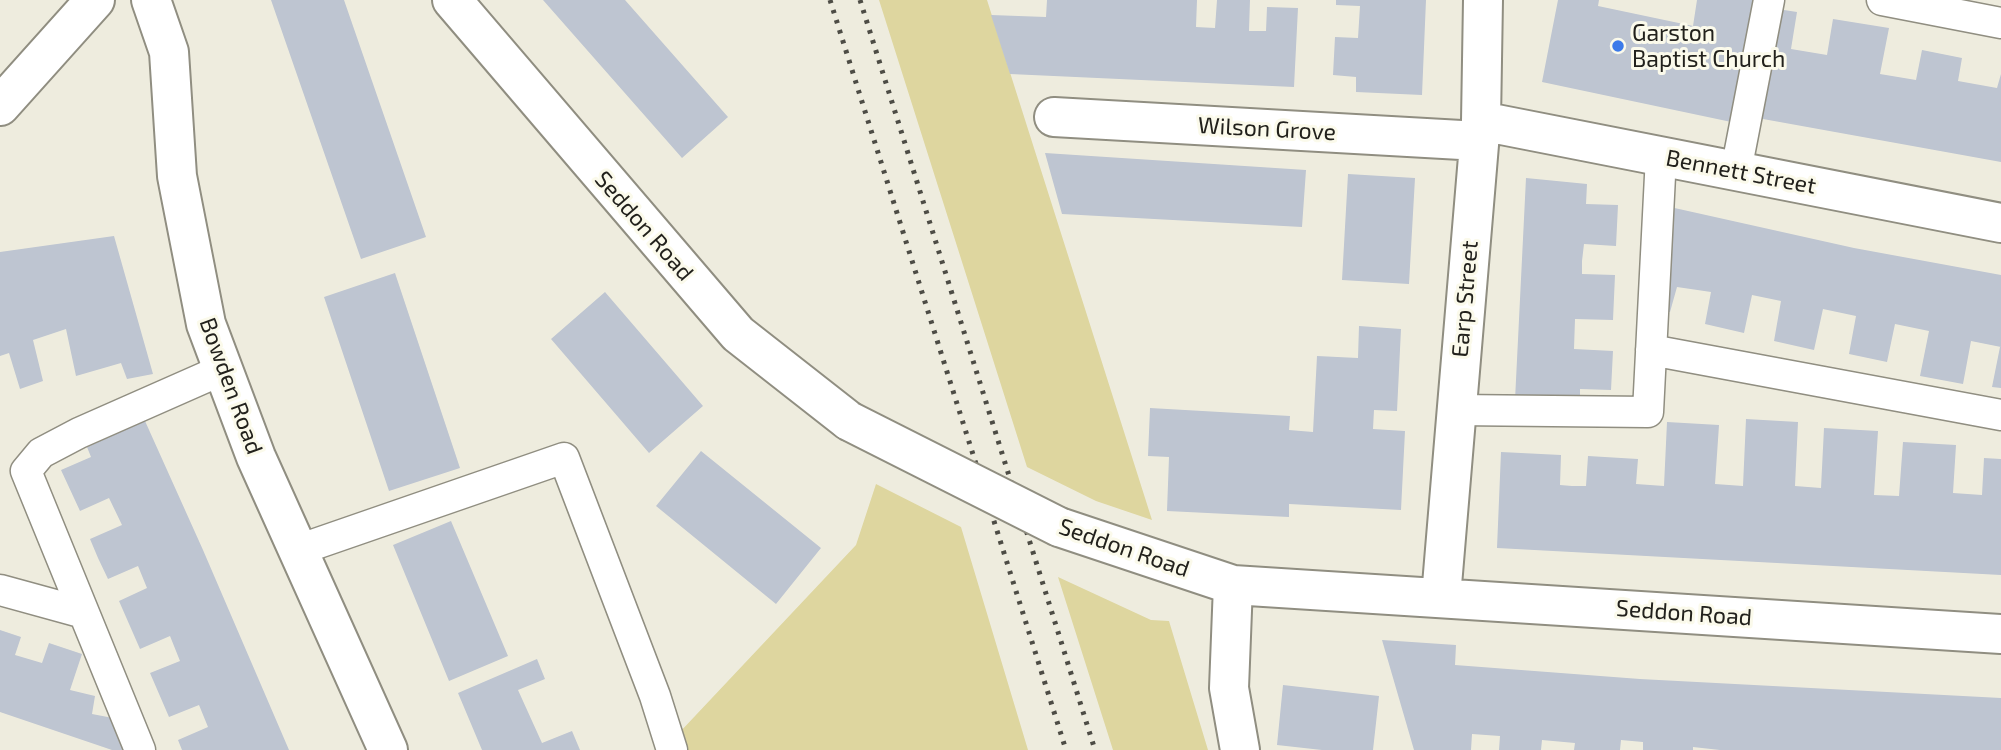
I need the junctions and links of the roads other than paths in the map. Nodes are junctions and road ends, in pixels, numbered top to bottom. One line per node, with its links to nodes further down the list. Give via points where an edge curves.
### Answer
1 (95, 0): 8 (street)
2 (151, 0): 15 (street, Bowden Road, via 169,52 177,176 206,324)
3 (452, 0): 19 (street, Seddon Road, bridge, via 738,334 849,421 1059,527)
4 (1483, 0): 10 (street, Earp Street)
5 (1769, 0): 12 (lane)
6 (1882, 0): 7 (lane)
7 (2001, 23)
8 (0, 106)
9 (1055, 117): 10 (street, Wilson Grove)
10 (1480, 131): 11 (street, Bennett Street); 16 (street, Earp Street)
11 (1661, 156): 12 (street, Bennett Street); 14 (lane)
12 (1736, 171): 13 (street, Bennett Street)
13 (2001, 223)
14 (1651, 350): 16 (lane, via 1647,412); 17 (lane)
15 (224, 369): 18 (street, Bowden Road, via 256,457); 22 (lane, via 79,433 41,453 26,471)
16 (1456, 410): 21 (street, Earp Street)
17 (2001, 415)
18 (298, 550): 25 (street, Bowden Road); 26 (lane, via 564,458)
19 (1233, 585): 21 (street, Seddon Road); 27 (street, via 1228,688)
20 (0, 590): 22 (lane)
21 (1441, 597): 23 (street, Seddon Road)
22 (84, 613): 24 (lane)
23 (2001, 634)
24 (140, 750)
25 (388, 750)
26 (672, 750)
27 (1240, 750)

